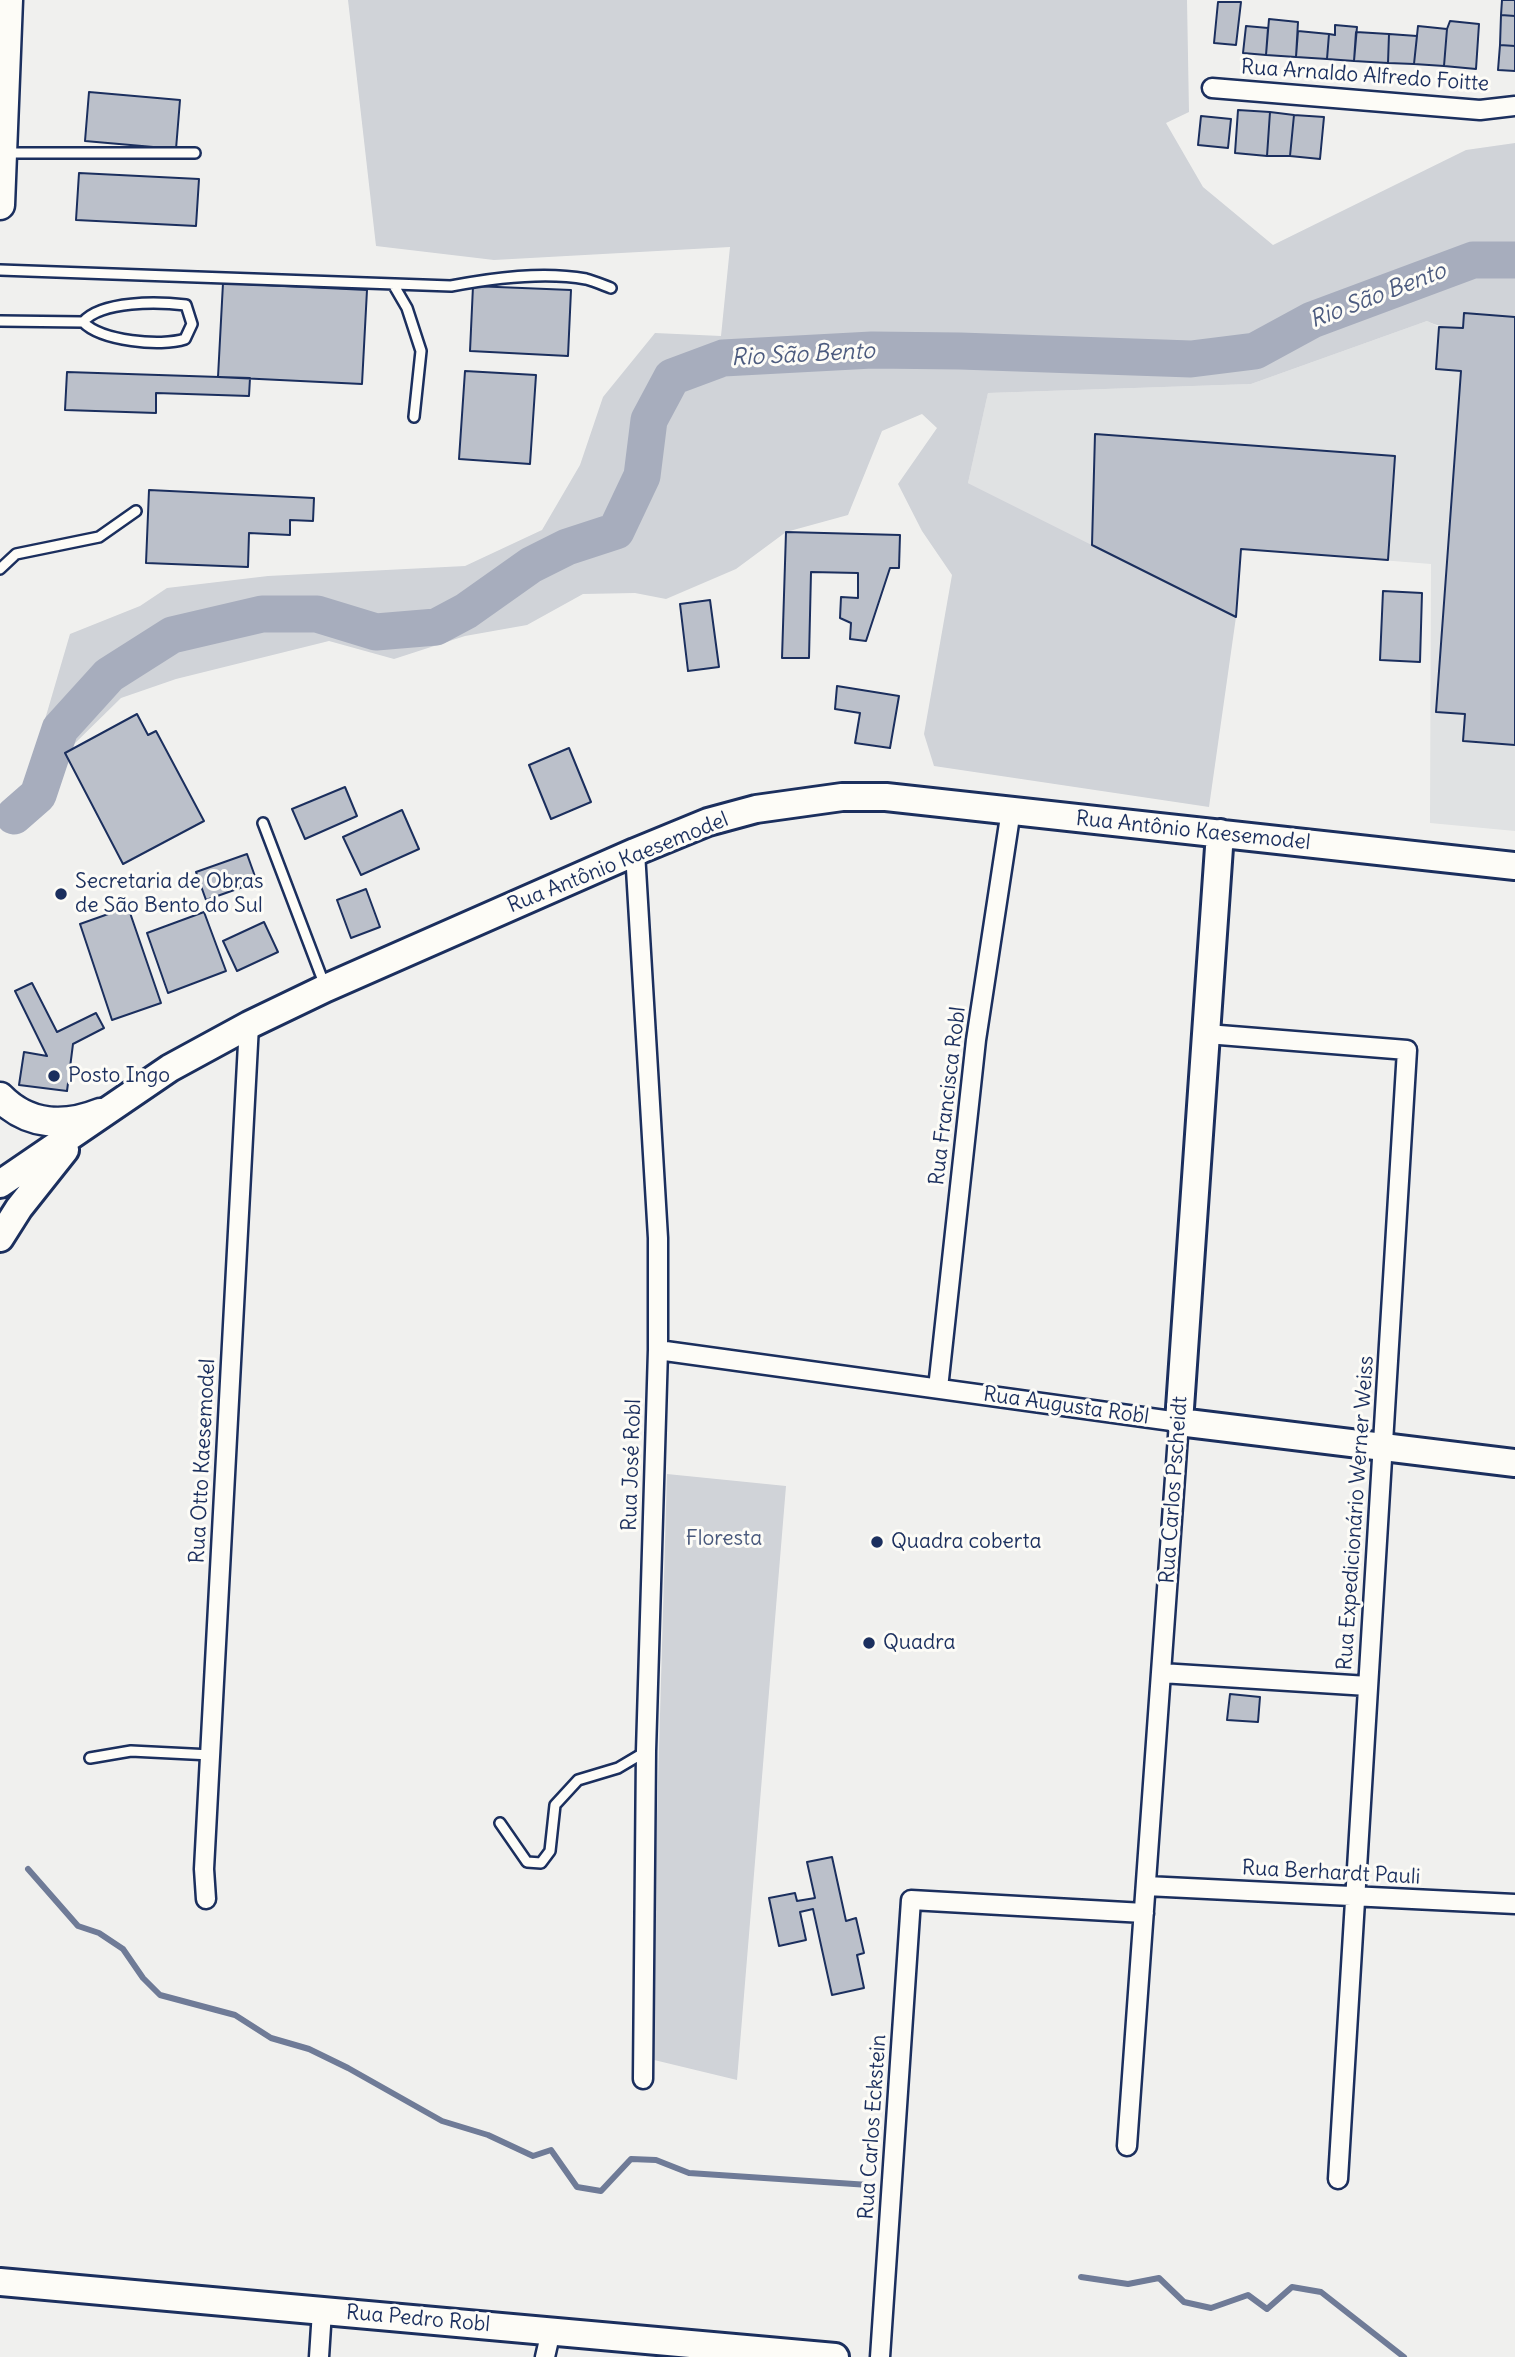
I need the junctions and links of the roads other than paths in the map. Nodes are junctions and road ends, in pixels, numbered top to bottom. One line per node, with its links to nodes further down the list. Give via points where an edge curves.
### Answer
1 (8, 0): 4 (main road)
2 (1212, 88): 3 (street, Rua Arnaldo Alfredo Foitte, via 1480,110)
3 (1515, 106)
4 (3, 153): 5 (lane); 6 (main road)
5 (195, 153)
6 (0, 194)
7 (0, 270): 8 (lane)
8 (393, 284): 9 (lane, via 451,286 540,276 586,279); 12 (lane, via 407,308 421,351)
9 (611, 288)
10 (0, 321): 11 (lane)
11 (83, 322): 11 (lane, via 89,315 121,306 159,302 186,305 192,324 185,339 172,344 113,337)
12 (414, 418)
13 (136, 512): 14 (lane, via 99,537 16,554)
14 (0, 569)
15 (1011, 810): 17 (main road, Rua Antônio Kaesemodel); 18 (main road, Rua Antônio Kaesemodel, via 842,797 756,808); 28 (street, Rua Francisca Robl, via 976,1040)
16 (263, 823): 20 (lane)
17 (1220, 834): 19 (main road, Rua Antônio Kaesemodel); 22 (main road, Rua Carlos Pscheidt)
18 (635, 852): 20 (main road, Rua Antônio Kaesemodel); 27 (street, Rua José Robl, via 658,1238)
19 (1515, 866)
20 (326, 988): 21 (main road, Rua Antônio Kaesemodel)
21 (248, 1025): 24 (main road, Rua Antônio Kaesemodel); 35 (street, Rua Otto Kaesemodel)
22 (1207, 1034): 29 (main road, Rua Carlos Pscheidt); 30 (street, Rua Expedicionário Werner Weiss, via 1407,1050)
23 (0, 1097): 24 (main road, via 43,1122 72,1122)
24 (100, 1113): 25 (main road, Rua Antônio Kaesemodel); 26 (main road, Rua Antônio Kaesemodel, via 44,1174)
25 (0, 1184)
26 (0, 1238)
27 (658, 1350): 28 (street, Rua Augusta Robl); 34 (street, Rua José Robl)
28 (939, 1388): 29 (street, Rua Augusta Robl)
29 (1179, 1422): 30 (main road, Rua Augusta Robl); 32 (street, Rua Carlos Pscheidt)
30 (1383, 1447): 31 (main road, Rua Augusta Robl); 33 (street, Rua Expedicionário Werner Weiss)
31 (1515, 1463)
32 (1161, 1673): 33 (street); 38 (street, Rua Carlos Pscheidt)
33 (1368, 1685): 39 (street, Rua Expedicionário Werner Weiss)
34 (646, 1751): 37 (lane, via 618,1768 578,1780 555,1805 550,1851 541,1863 527,1862); 43 (street, Rua José Robl)
35 (211, 1755): 36 (lane, via 131,1751); 40 (street, Rua Otto Kaesemodel)
36 (90, 1758)
37 (500, 1823)
38 (1146, 1886): 39 (street, Rua Berhardt Pauli); 42 (street, Rua Carlos Pscheidt)
39 (1356, 1897): 41 (street, Rua Berhardt Pauli); 45 (street, Rua Expedicionário Werner Weiss)
40 (206, 1899)
41 (1515, 1904)
42 (1144, 1913): 44 (street, Rua Carlos Pscheidt); 52 (street, Rua Carlos Eckstein, via 911,1900)
43 (643, 2079)
44 (1127, 2146)
45 (1338, 2179)
46 (0, 2282): 47 (main road, Rua Pedro Robl)
47 (322, 2311): 48 (main road, Rua Pedro Robl); 49 (street)
48 (551, 2331): 50 (street); 51 (main road, Rua Pedro Robl)
49 (319, 2357)
50 (545, 2357)
51 (835, 2357)
52 (880, 2357)

